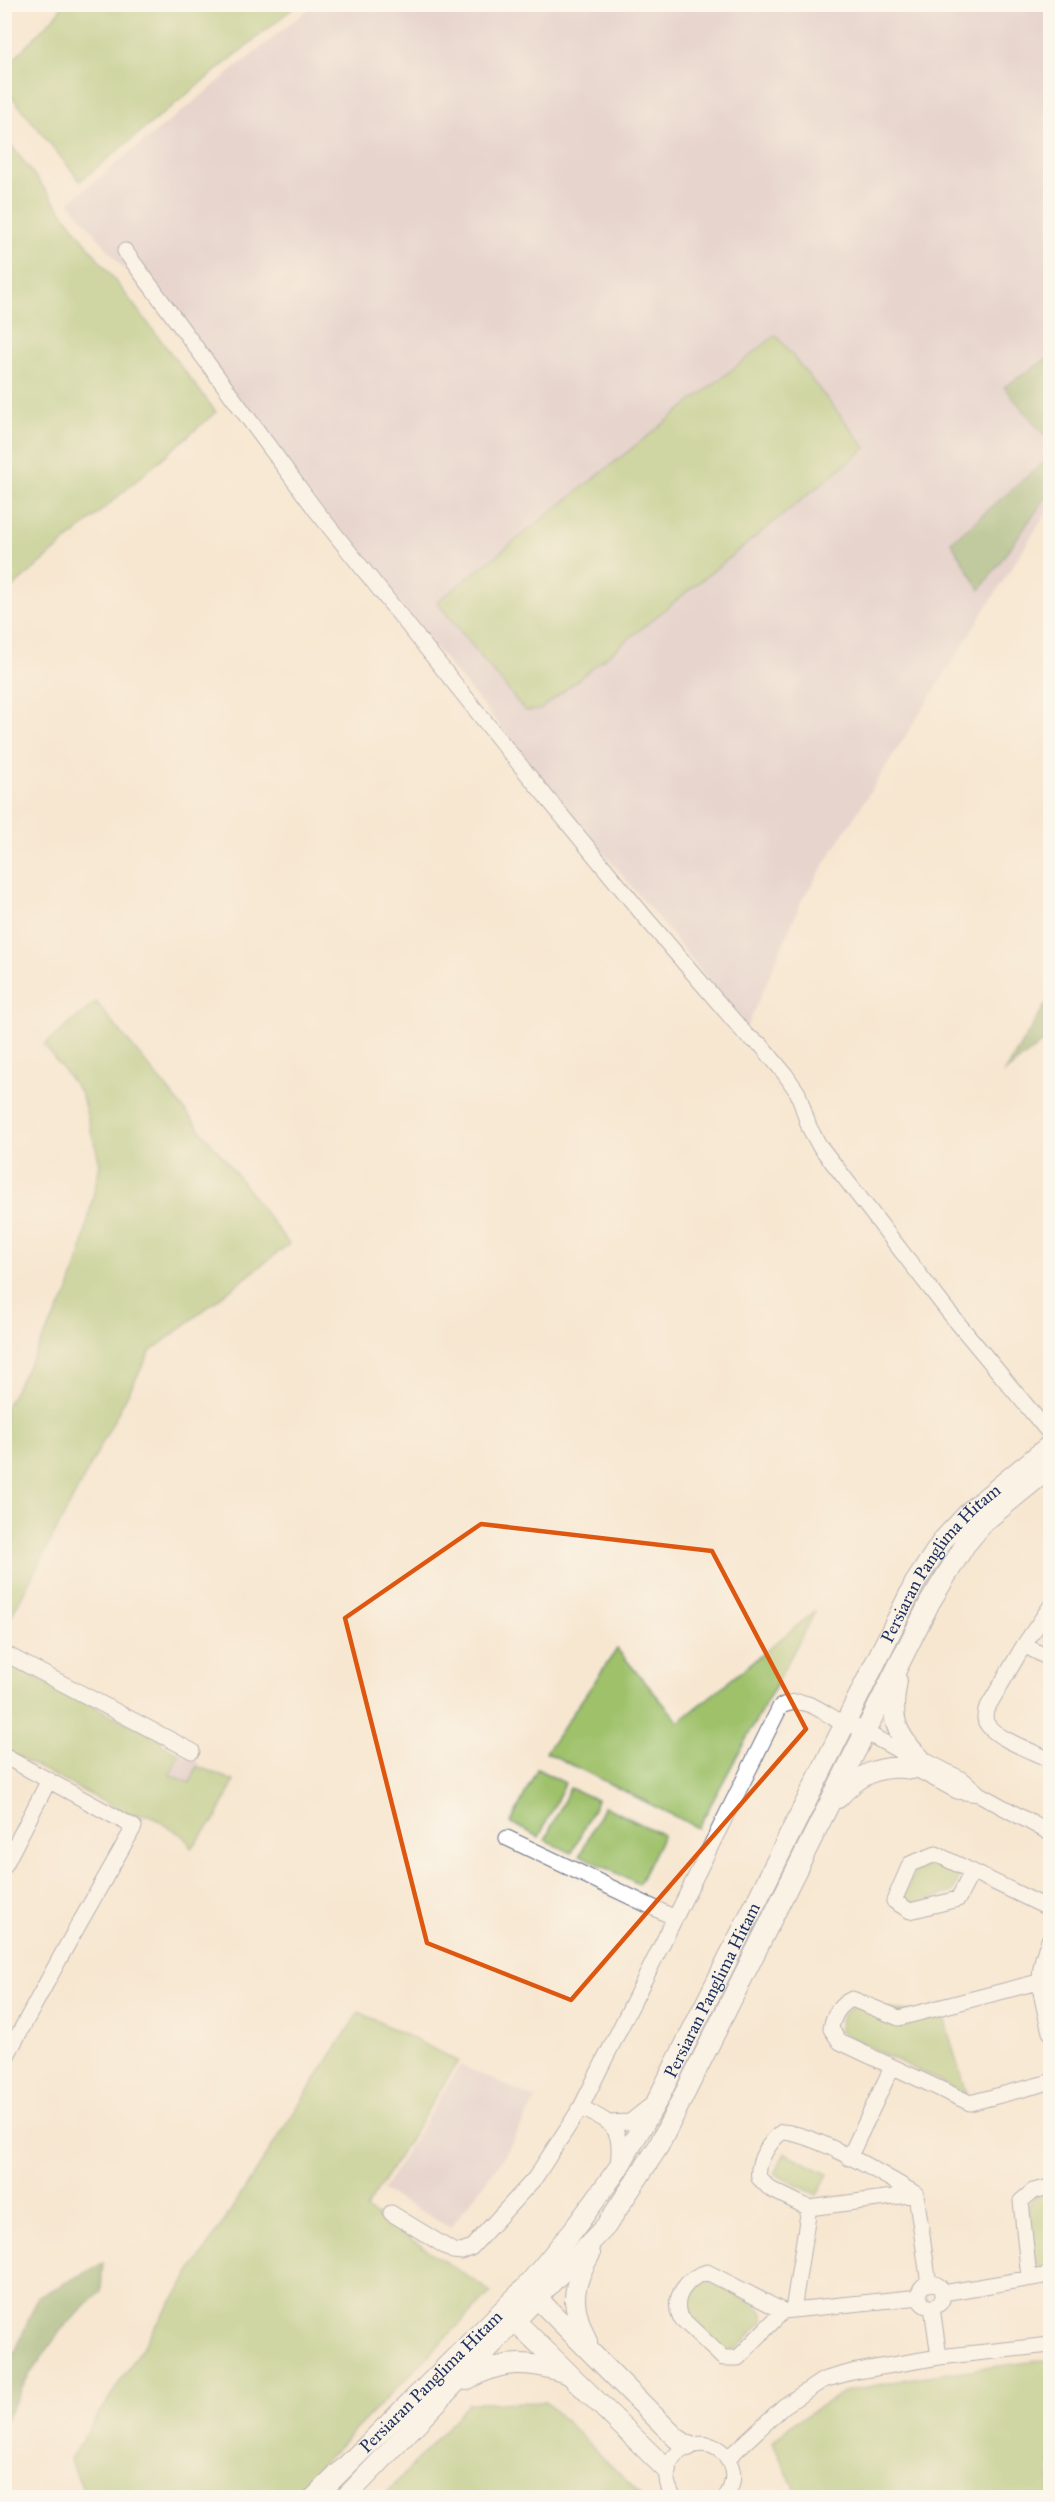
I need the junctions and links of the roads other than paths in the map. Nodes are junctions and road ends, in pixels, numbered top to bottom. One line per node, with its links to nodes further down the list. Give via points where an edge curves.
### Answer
1 (125, 251): 2 (street, via 315,509 511,754 651,924 747,1036 761,1045 785,1074 798,1093 819,1144 946,1310)
2 (1047, 1424)
3 (1050, 1445): 10 (main road, Persiaran Panglima Hitam, via 972,1509 943,1540 915,1583)
4 (1050, 1468): 8 (main road, Persiaran Panglima Hitam, via 985,1521 965,1545)
5 (1050, 1607): 6 (street)
6 (1024, 1645): 9 (street); 14 (street, via 986,1710 985,1721 1001,1736)
7 (4, 1653): 12 (street)
8 (902, 1658): 11 (main road, Persiaran Panglima Hitam); 15 (main road, via 893,1700 894,1721)
9 (1050, 1659)
10 (843, 1725): 11 (street); 23 (street, via 806,1702 791,1700 780,1707); 30 (main road, Persiaran Panglima Hitam)
11 (863, 1736): 15 (street, via 904,1762); 17 (main road, Persiaran Panglima Hitam)
12 (192, 1751)
13 (4, 1756): 16 (street)
14 (1050, 1760)
15 (916, 1764): 17 (main road, via 880,1769 853,1782); 18 (street, via 957,1791 979,1794)
16 (49, 1780): 20 (street); 27 (street, via 135,1827)
17 (826, 1811): 41 (main road, Persiaran Panglima Hitam, via 658,2147)
18 (1050, 1833)
19 (507, 1838): 23 (street)
20 (4, 1867)
21 (972, 1872): 21 (street, via 936,1854 923,1858 910,1864 894,1901 910,1911 957,1899); 22 (street)
22 (1050, 1909)
23 (675, 1918): 31 (street)
24 (1050, 1938): 25 (street, via 1045,1951)
25 (1044, 1981): 26 (street); 28 (street, via 898,2019 852,1999 843,2003 834,2015 831,2029 840,2042)
26 (1050, 2032)
27 (4, 2061)
28 (892, 2067): 29 (street, via 970,2103); 33 (street)
29 (1050, 2082)
30 (658, 2099): 32 (street, via 630,2122); 34 (main road, Persiaran Panglima Hitam)
31 (581, 2107): 32 (street); 40 (street, via 535,2178 471,2248 453,2252)
32 (609, 2123): 34 (street, via 621,2142)
33 (849, 2158): 35 (street); 39 (street, via 792,2132 782,2132 774,2138 760,2166 759,2178 770,2189)
34 (617, 2170): 45 (main road, Persiaran Panglima Hitam)
35 (883, 2175): 37 (street); 38 (street, via 888,2187)
36 (1050, 2187): 43 (street, via 1033,2191 1021,2201)
37 (916, 2194): 38 (street); 44 (street)
38 (876, 2200): 39 (street)
39 (809, 2208): 48 (street)
40 (390, 2213)
41 (606, 2226): 45 (main road, Persiaran Panglima Hitam); 51 (main road, via 573,2292 576,2317)
42 (1050, 2275): 43 (street)
43 (1029, 2278): 46 (street)
44 (929, 2284): 46 (street, via 936,2284); 47 (street, via 921,2290)
45 (532, 2293): 49 (main road, Persiaran Panglima Hitam); 51 (main road)
46 (943, 2293): 47 (street, via 939,2304)
47 (926, 2302): 48 (street); 52 (street)
48 (788, 2311): 48 (street, via 738,2358 723,2358 680,2318 677,2310 685,2286 695,2275 707,2271)
49 (509, 2315): 53 (main road); 54 (main road, Persiaran Panglima Hitam); 58 (main road, Persiaran Panglima Hitam)
50 (1050, 2345): 52 (street)
51 (591, 2353): 55 (main road)
52 (939, 2357): 56 (street, via 823,2380 784,2406)
53 (569, 2374): 54 (main road, via 525,2363 507,2363); 57 (main road)
54 (452, 2387): 59 (main road, Persiaran Panglima Hitam)
55 (688, 2446): 56 (street, via 710,2445); 57 (street, via 678,2452)
56 (728, 2459): 61 (street, via 733,2480)
57 (668, 2470): 60 (street, via 667,2481)
58 (314, 2498)
59 (345, 2498)
60 (674, 2498)
61 (725, 2498)

